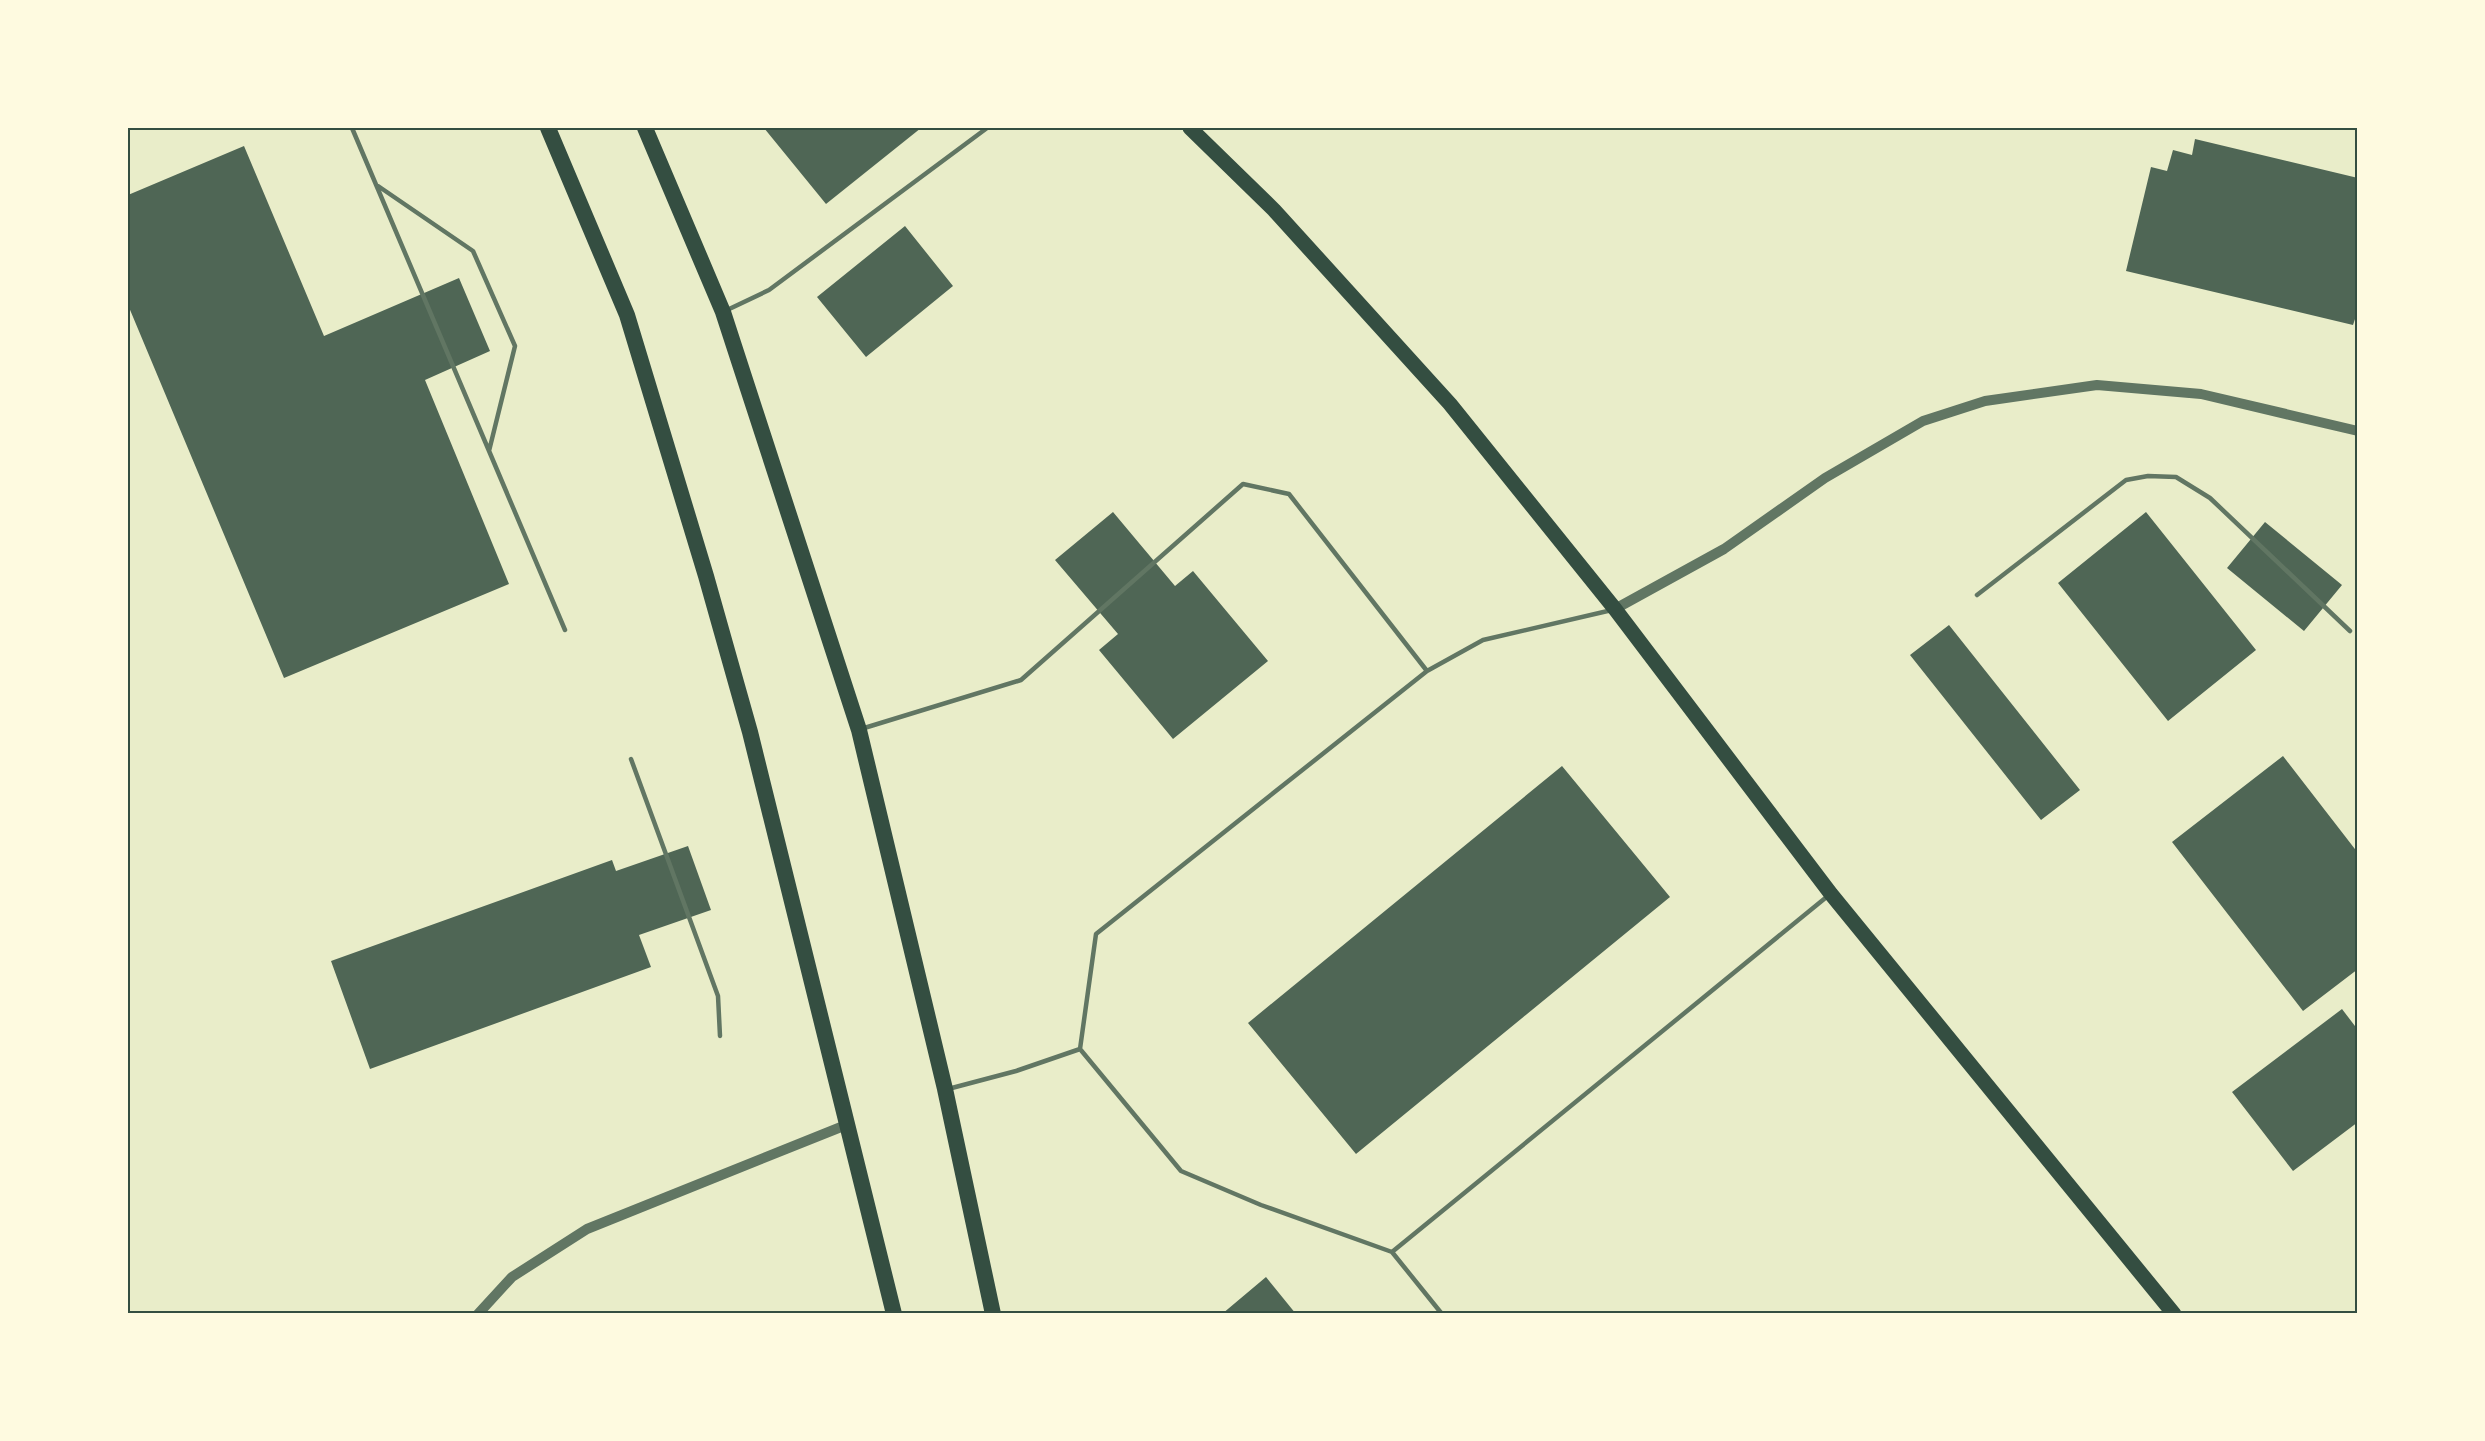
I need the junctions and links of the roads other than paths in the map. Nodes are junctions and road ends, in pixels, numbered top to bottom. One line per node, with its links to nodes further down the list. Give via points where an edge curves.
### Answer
1 (352, 128): 6 (lane)
2 (548, 128): 21 (highway, via 627,315 706,576 750,732)
3 (645, 128): 7 (highway)
4 (987, 128): 7 (lane, via 769,290)
5 (1190, 128): 11 (main road, via 1274,210 1450,404)
6 (377, 186): 9 (lane); 9 (lane, via 473,251 515,346)
7 (723, 312): 15 (highway)
8 (2358, 431): 11 (street, via 2201,394 2097,385 1985,400 1923,422 1825,477 1724,549)
9 (489, 451): 12 (lane)
10 (1977, 595): 13 (lane, via 2126,480 2176,477 2210,498)
11 (1615, 609): 14 (lane, via 1483,640); 17 (main road)
12 (565, 630)
13 (2350, 631)
14 (1427, 671): 15 (lane, via 1290,494 1243,484 1021,680); 19 (lane, via 1096,934)
15 (859, 730): 20 (highway)
16 (631, 759): 18 (lane, via 718,996)
17 (1831, 894): 22 (lane); 27 (main road)
18 (720, 1036)
19 (1080, 1049): 20 (lane); 22 (lane, via 1181,1171 1261,1205)
20 (945, 1089): 25 (highway)
21 (846, 1125): 23 (street, via 587,1229 512,1277); 24 (highway)
22 (1392, 1252): 26 (lane)
23 (478, 1314)
24 (894, 1314)
25 (993, 1314)
26 (1442, 1314)
27 (2174, 1314)

